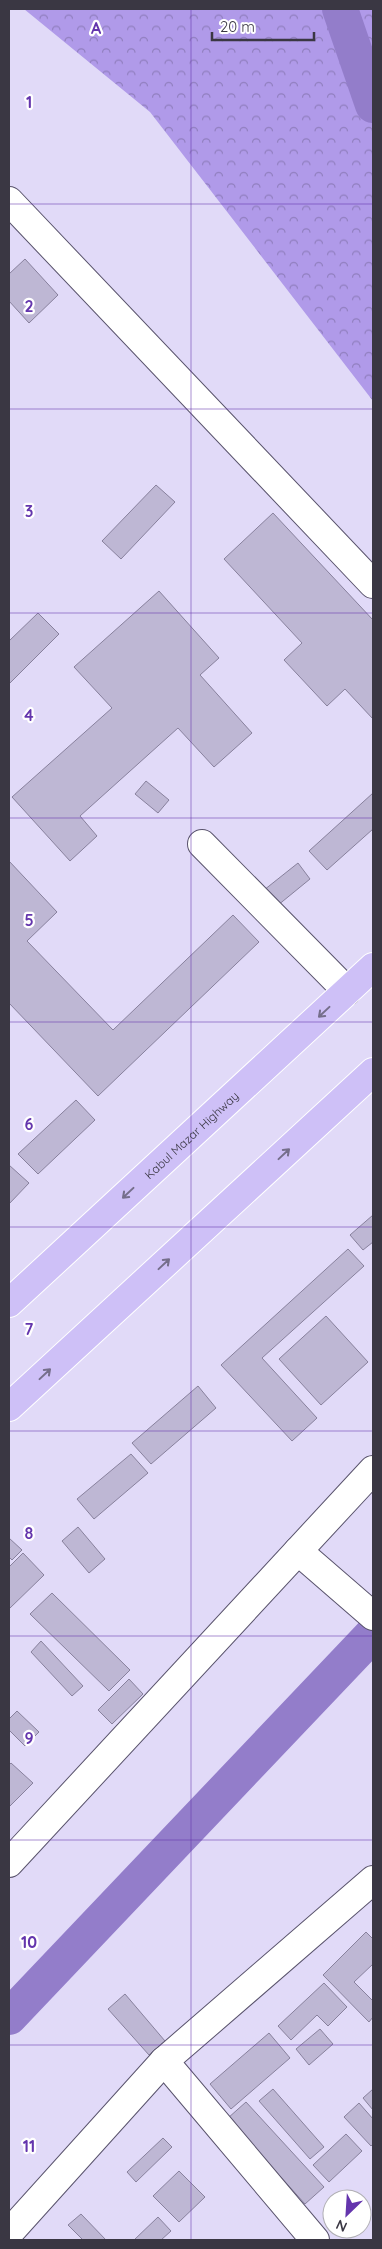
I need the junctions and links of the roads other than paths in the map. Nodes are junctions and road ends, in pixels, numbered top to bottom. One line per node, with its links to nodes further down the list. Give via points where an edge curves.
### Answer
1 (9, 202): 2 (street)
2 (373, 584)
3 (202, 844): 5 (street)
4 (373, 967): 5 (highway, Kabul Mazar Highway)
5 (347, 991): 7 (highway, Kabul Mazar Highway, one-way to 7)
6 (373, 1072): 8 (highway, one-way to 6)
7 (9, 1303)
8 (9, 1407)
9 (373, 1470): 10 (street)
10 (298, 1551): 11 (street); 12 (street)
11 (373, 1616)
12 (9, 1863)
13 (373, 1880): 14 (street)
14 (164, 2061): 15 (street); 16 (street)
15 (9, 2233)
16 (315, 2240)

